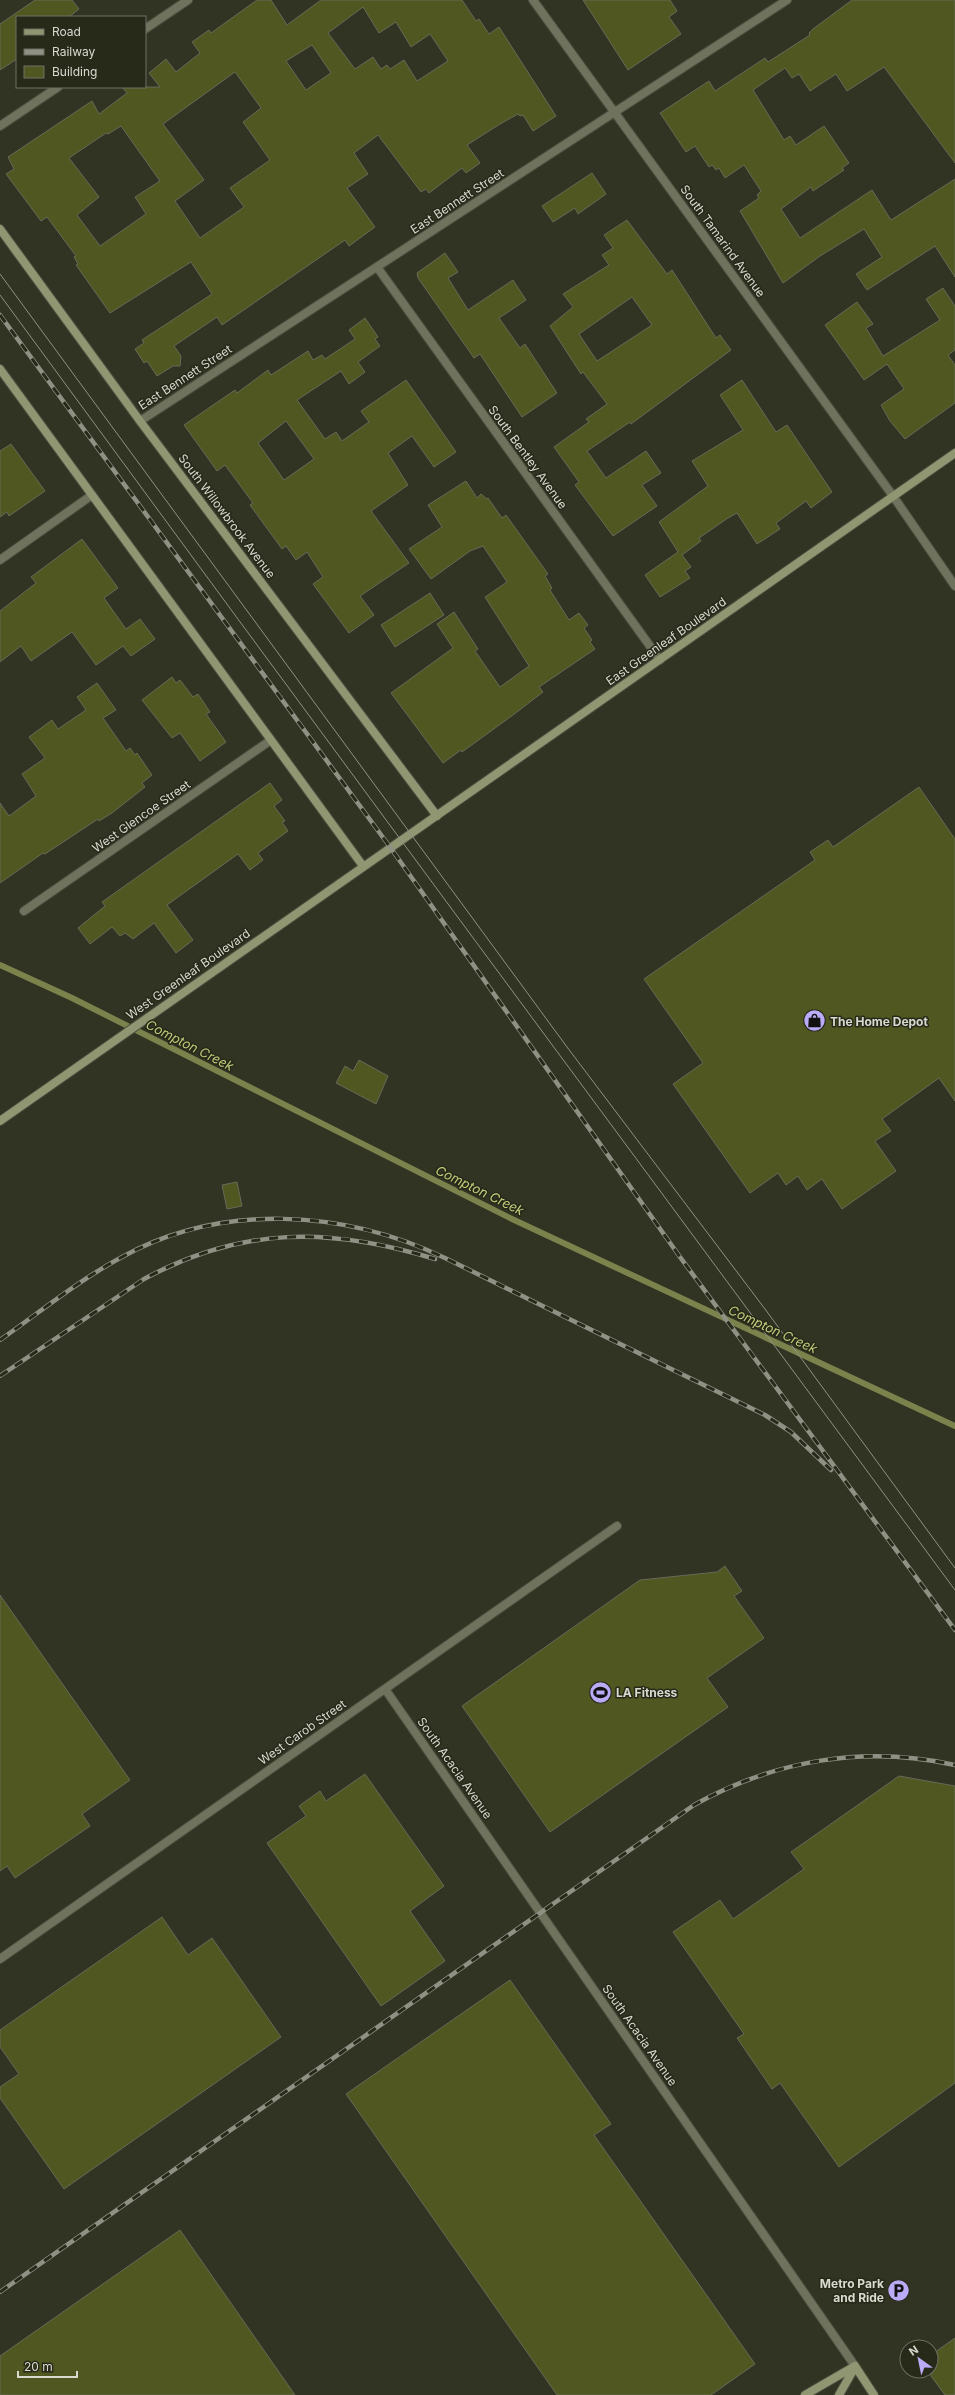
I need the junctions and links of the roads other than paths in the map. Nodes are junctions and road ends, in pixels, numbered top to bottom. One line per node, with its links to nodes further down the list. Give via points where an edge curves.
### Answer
1 (188, 0): 4 (street)
2 (533, 0): 6 (street, South Tamarind Avenue)
3 (787, 0): 6 (street, East Bennett Street)
4 (146, 28)
5 (57, 88): 7 (street)
6 (616, 112): 9 (street, East Bennett Street); 14 (street, South Tamarind Avenue)
7 (0, 126)
8 (0, 229): 11 (street, South Willowbrook Avenue)
9 (377, 267): 11 (street, East Bennett Street); 17 (street, South Bentley Avenue)
10 (0, 369): 13 (street)
11 (140, 421): 19 (street, South Willowbrook Avenue)
12 (955, 453): 14 (street, East Greenleaf Boulevard)
13 (92, 495): 15 (street); 18 (street)
14 (893, 496): 16 (street, South Tamarind Avenue); 17 (street, East Greenleaf Boulevard)
15 (0, 560)
16 (955, 586)
17 (660, 660): 19 (street, East Greenleaf Boulevard)
18 (271, 740): 21 (street); 22 (street, West Glencoe Street)
19 (437, 816): 20 (street, East Greenleaf Boulevard)
20 (390, 848): 21 (street, West Greenleaf Boulevard)
21 (362, 866): 23 (street, West Greenleaf Boulevard)
22 (24, 911)
23 (0, 1121)
24 (617, 1526): 25 (street, West Carob Street)
25 (385, 1689): 26 (street, West Carob Street); 27 (street, South Acacia Avenue)
26 (0, 1958)
27 (855, 2366): 28 (street); 29 (street); 30 (street, South Acacia Avenue)
28 (805, 2395)
29 (839, 2395)
30 (874, 2395)

